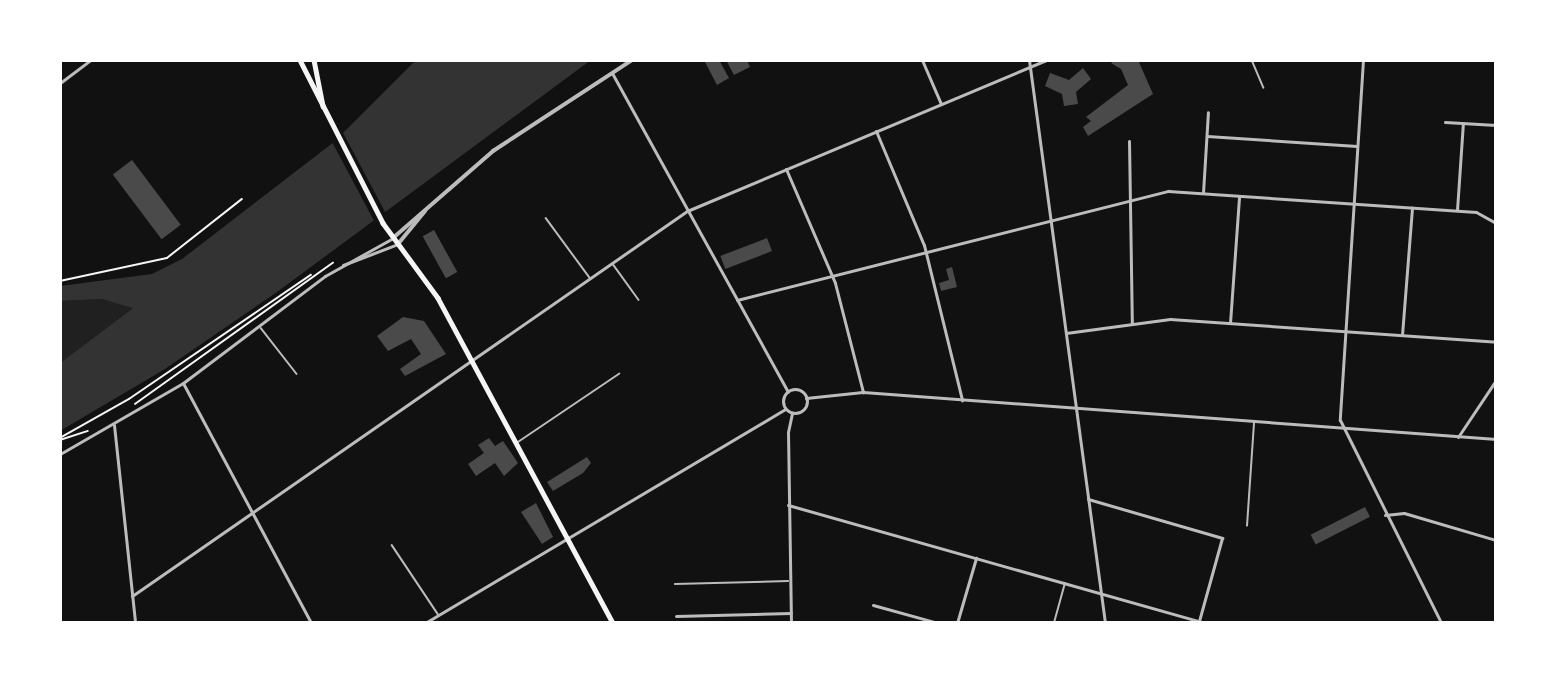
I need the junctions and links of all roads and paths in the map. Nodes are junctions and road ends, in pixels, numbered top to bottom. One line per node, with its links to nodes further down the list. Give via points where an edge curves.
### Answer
1 (90, 60): 12 (street)
2 (300, 60): 19 (main road)
3 (314, 60): 19 (main road, via 318,93)
4 (632, 60): 11 (street)
5 (922, 60): 14 (street)
6 (1029, 60): 10 (street)
7 (1047, 60): 10 (street)
8 (1252, 60): 13 (lane)
9 (1363, 60): 23 (street)
10 (1030, 67): 14 (street); 35 (street)
11 (612, 72): 30 (street, via 493,151); 33 (street)
12 (60, 83)
13 (1264, 88)
14 (941, 104): 20 (street)
15 (1208, 112): 21 (street)
16 (1445, 122): 17 (street)
17 (1463, 123): 18 (street); 32 (street)
18 (1496, 125)
19 (332, 128): 37 (main road)
20 (876, 131): 24 (street); 39 (street)
21 (1207, 136): 23 (street); 25 (street)
22 (1129, 141): 28 (street)
23 (1357, 146): 29 (street)
24 (786, 169): 33 (street); 44 (street)
25 (1203, 193): 26 (street); 28 (street, via 1168,190)
26 (1239, 196): 29 (street); 49 (street)
27 (242, 199): 46 (path, via 167,258)
28 (1130, 200): 35 (street); 50 (street)
29 (1353, 204): 31 (street); 52 (street)
30 (427, 207): 37 (street); 38 (street, via 419,225)
31 (1412, 207): 32 (street); 54 (street)
32 (1457, 210): 36 (street, via 1482,213)
33 (687, 211): 41 (street); 48 (street)
34 (546, 218): 45 (lane)
35 (1051, 220): 39 (street); 53 (street)
36 (1496, 223)
37 (393, 238): 38 (main road); 42 (street)
38 (398, 244): 42 (street); 56 (main road, via 438,298)
39 (926, 252): 44 (street); 64 (street)
40 (333, 263): 43 (path)
41 (612, 263): 45 (street); 47 (lane)
42 (341, 265): 51 (street)
43 (320, 271): 67 (path); 73 (path, via 286,288 122,404)
44 (832, 275): 48 (street); 62 (street)
45 (590, 278): 56 (street)
46 (60, 281)
47 (639, 300)
48 (737, 300): 61 (street)
49 (1230, 323): 50 (street, via 1170,319); 52 (street)
50 (1132, 324): 53 (street)
51 (261, 328): 57 (lane); 60 (street)
52 (1346, 331): 54 (street); 71 (street)
53 (1066, 333): 66 (street)
54 (1402, 335): 55 (street)
55 (1496, 342)
56 (472, 361): 75 (main road); 80 (street)
57 (297, 374)
58 (619, 374): 75 (lane)
59 (1496, 380): 72 (street)
60 (183, 383): 70 (street); 80 (street)
61 (788, 392): 63 (street, via 798,390); 65 (street)
62 (863, 392): 63 (street); 64 (street)
63 (806, 398): 68 (street, via 803,410)
64 (962, 400): 66 (street)
65 (785, 409): 68 (street); 83 (street)
66 (1077, 409): 69 (street); 78 (street)
67 (128, 410)
68 (792, 413): 79 (street)
69 (1254, 422): 71 (street); 82 (lane)
70 (114, 425): 77 (street); 91 (street)
71 (1342, 428): 72 (street); 81 (street)
72 (1458, 437): 74 (street)
73 (60, 439): 76 (path, via 94,430)
74 (1496, 439)
75 (515, 444): 83 (main road)
76 (60, 448)
77 (60, 454)
78 (1088, 499): 90 (street); 96 (street, via 1222,538)
79 (788, 505): 86 (street); 87 (street)
80 (252, 513): 91 (street); 98 (street)
81 (1385, 515): 84 (street, via 1404,513); 107 (street)
82 (1247, 526)
83 (567, 538): 94 (street); 100 (main road)
84 (1496, 540)
85 (392, 544): 94 (lane)
86 (975, 558): 89 (street); 103 (street)
87 (790, 581): 88 (lane); 93 (street)
88 (675, 584)
89 (1065, 584): 90 (street); 104 (lane)
90 (1101, 594): 96 (street); 105 (street)
91 (132, 596): 97 (street)
92 (873, 606): 102 (street)
93 (790, 613): 95 (street); 101 (street)
94 (439, 615): 99 (street)
95 (676, 616)
96 (1199, 621): 106 (street)
97 (135, 623)
98 (311, 623)
99 (425, 623)
100 (613, 623)
101 (791, 623)
102 (938, 623)
103 (957, 623)
104 (1054, 623)
105 (1105, 623)
106 (1206, 623)
107 (1441, 623)

